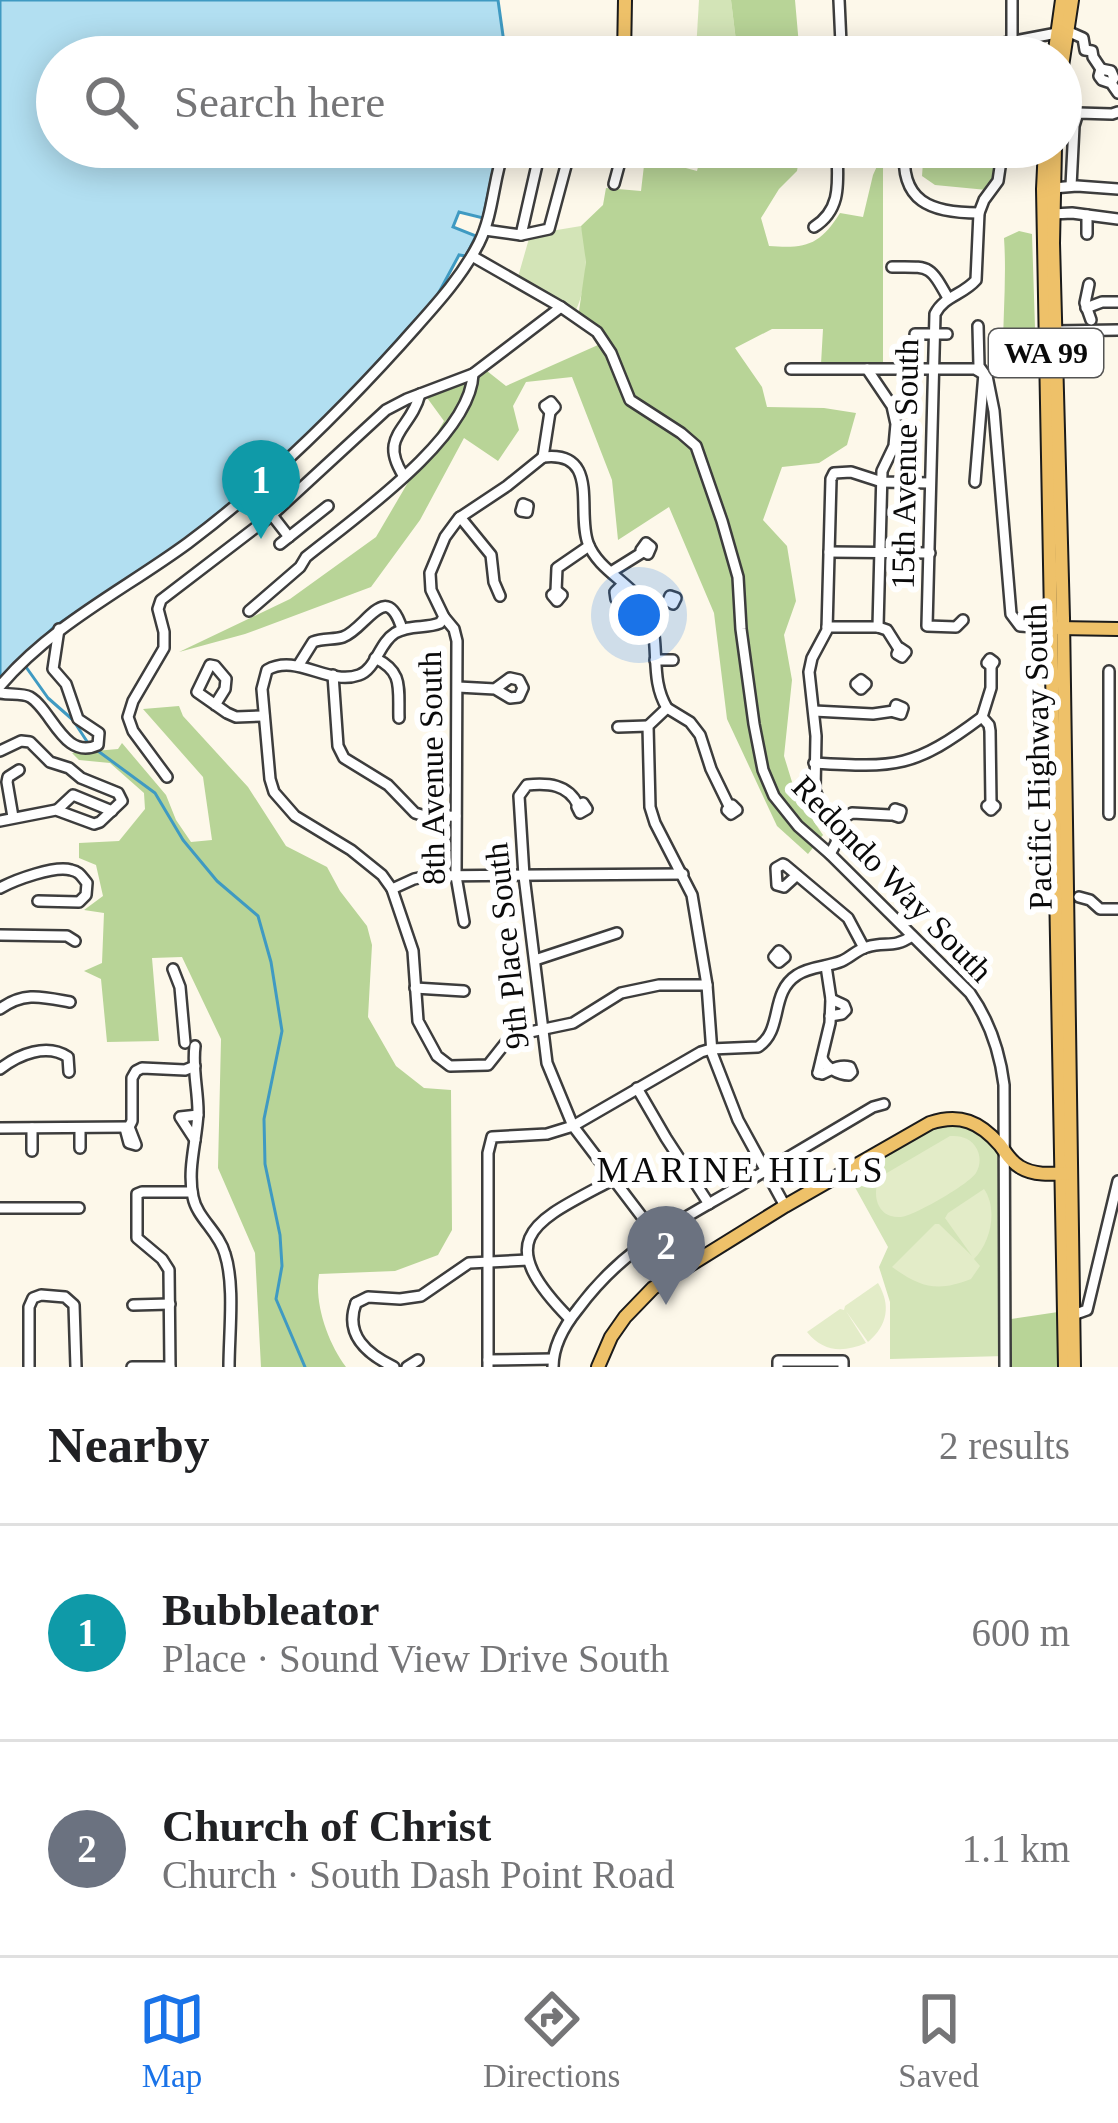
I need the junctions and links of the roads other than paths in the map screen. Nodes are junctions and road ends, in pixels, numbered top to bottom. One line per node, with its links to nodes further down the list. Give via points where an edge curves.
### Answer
1 (625, 0): 6 (main road)
2 (839, 0): 7 (street)
3 (1012, 0): 8 (street)
4 (1066, 0): 5 (main road); 10 (main road)
5 (1062, 32): 9 (street); 11 (main road); 12 (main road); 13 (street)
6 (624, 36)
7 (841, 36)
8 (1009, 36)
9 (1040, 36)
10 (1060, 36)
11 (1061, 36)
12 (1062, 36)
13 (1075, 36)
14 (1082, 38): 15 (street, via 1101,70 1111,71)
15 (1115, 88)
16 (1118, 112): 17 (street)
17 (1082, 113)
18 (500, 168): 37 (street)
19 (536, 168): 39 (street)
20 (565, 168): 39 (street, via 547,230)
21 (618, 168): 28 (street)
22 (837, 168): 36 (street, via 833,211)
23 (905, 168): 32 (street, via 923,202)
24 (1000, 168): 32 (street, 15th Avenue South)
25 (1048, 168): 44 (main road, Pacific Highway South / WA 99)
26 (1051, 168): 30 (main road, Pacific Highway South / WA 99)
27 (1072, 168): 29 (street)
28 (614, 184)
29 (1071, 186): 30 (street); 31 (street)
30 (1053, 188): 33 (main road, Pacific Highway South / WA 99)
31 (1118, 189)
32 (979, 213): 43 (street, 15th Avenue South, via 976,287)
33 (1053, 214): 34 (street); 51 (main road, Pacific Highway South / WA 99)
34 (1087, 214): 35 (street); 38 (street)
35 (1118, 220)
36 (814, 227)
37 (485, 230): 39 (street); 40 (street)
38 (1087, 234)
39 (520, 235)
40 (472, 256): 46 (street, Redondo Way South); 68 (street, via 355,394)
41 (892, 267): 43 (street, via 928,269)
42 (1089, 284): 47 (street)
43 (948, 298): 53 (street, 15th Avenue South, via 935,314)
44 (1045, 298): 51 (main road); 88 (main road, Pacific Highway South / WA 99)
45 (1118, 302): 47 (street)
46 (561, 307): 58 (street); 131 (street, Redondo Way South, via 604,341 630,400 699,451 738,577 764,770 779,805)
47 (1086, 308): 48 (street)
48 (1091, 320)
49 (978, 326): 59 (street)
50 (1118, 330): 51 (street)
51 (1055, 331): 88 (main road, Pacific Highway South / WA 99)
52 (915, 334): 53 (street)
53 (934, 334): 54 (street); 55 (street, 15th Avenue South)
54 (946, 334)
55 (934, 368): 57 (street); 59 (street); 66 (street, 15th Avenue South)
56 (791, 369): 57 (street)
57 (867, 369): 64 (street, via 895,417)
58 (473, 374): 60 (street); 63 (street, via 470,397 448,431)
59 (984, 374): 65 (street); 88 (street, via 1013,620)
60 (420, 394): 63 (street, via 393,447); 71 (street, via 386,410)
61 (550, 412): 62 (street)
62 (544, 457): 67 (street); 73 (street, via 578,469)
63 (403, 475): 83 (street)
64 (882, 482): 66 (street); 74 (street, via 832,475); 76 (street)
65 (974, 482)
66 (931, 483): 77 (street, 15th Avenue South)
67 (507, 486): 69 (street); 72 (street)
68 (254, 492): 71 (street); 91 (street)
69 (521, 505)
70 (328, 506): 71 (street, via 285,541)
71 (272, 515): 119 (street, via 160,600 163,651 128,717)
72 (460, 517): 80 (street, via 491,555); 84 (street, 8th Avenue South, via 430,573)
73 (589, 546): 78 (street); 79 (street, via 557,568)
74 (829, 552): 76 (street); 86 (street)
75 (643, 553): 78 (street)
76 (879, 553): 77 (street); 87 (street)
77 (930, 553): 85 (street, 15th Avenue South, via 927,626)
78 (611, 572): 82 (street)
79 (556, 591)
80 (500, 596)
81 (668, 602): 82 (street)
82 (646, 608): 94 (street)
83 (249, 611)
84 (444, 617): 89 (street); 100 (street, 8th Avenue South, via 457,634)
85 (963, 620)
86 (827, 627): 87 (street); 107 (street, via 809,666)
87 (878, 627): 92 (street)
88 (1057, 628): 90 (main road); 139 (main road, Pacific Highway South / WA 99); 139 (main road, Pacific Highway South / WA 99, via 1055,844)
89 (402, 629): 93 (street); 96 (street, via 394,611 380,608 346,635 314,642)
90 (1118, 629)
91 (55, 636): 102 (street); 102 (street, via 53,669 79,721 99,734 96,747 71,743 28,696)
92 (899, 649)
93 (375, 658): 99 (street, via 361,674); 112 (street, via 396,675)
94 (655, 660): 95 (street); 106 (street)
95 (673, 660)
96 (298, 666): 99 (street); 110 (street, via 265,673)
97 (991, 666): 111 (street)
98 (1109, 671): 104 (street)
99 (333, 675): 127 (street, via 344,758 388,784 415,813)
100 (458, 687): 101 (street); 127 (street, 8th Avenue South)
101 (495, 688)
102 (0, 689)
103 (861, 689): 109 (street)
104 (1114, 699): 118 (street)
105 (215, 704): 110 (street, via 236,717)
106 (668, 708): 113 (street); 122 (street, via 700,735)
107 (814, 711): 109 (street); 116 (street)
108 (894, 711): 109 (street)
109 (860, 713)
110 (264, 716): 137 (street, via 277,796)
111 (982, 717): 116 (street, via 900,764); 120 (street, via 989,725)
112 (398, 718)
113 (648, 726): 114 (street); 132 (street, via 650,807)
114 (618, 727)
115 (0, 751): 124 (street, via 30,742 50,762 120,795)
116 (814, 764): 130 (street, via 816,795)
117 (19, 770): 128 (street, via 7,782)
118 (1114, 770): 125 (street)
119 (167, 777)
120 (991, 802)
121 (578, 805): 135 (street, 9th Place South, via 561,787 522,786)
122 (729, 806)
123 (57, 810): 124 (street, via 94,824); 124 (street, via 73,795); 128 (street)
124 (112, 811)
125 (1109, 814)
126 (893, 815): 130 (street, via 853,813)
127 (456, 816): 134 (street, 8th Avenue South)
128 (13, 818): 129 (street)
129 (0, 821)
130 (836, 822): 131 (street)
131 (830, 854): 144 (street, Redondo Way South)
132 (683, 874): 135 (street); 152 (street)
133 (797, 874): 146 (street, via 848,918)
134 (456, 876): 135 (street); 137 (street); 141 (street, 8th Avenue South)
135 (524, 876): 147 (street, 9th Place South)
136 (0, 889): 138 (street, via 60,869 87,883 79,902)
137 (392, 889): 153 (street, via 413,951)
138 (38, 901)
139 (1067, 904): 140 (street, via 1088,900); 175 (main road, Pacific Highway South / WA 99); 175 (main road, Pacific Highway South / WA 99)
140 (1118, 909)
141 (464, 922)
142 (617, 933): 147 (street)
143 (0, 935): 145 (street)
144 (912, 936): 146 (street); 173 (street, Redondo Way South, via 983,1013 1003,1078)
145 (75, 941)
146 (864, 948): 149 (street)
147 (535, 960): 157 (street, 9th Place South)
148 (784, 960): 151 (street)
149 (826, 966): 151 (street); 160 (street, via 831,998)
150 (173, 970): 158 (street)
151 (796, 976): 159 (street, via 780,993 762,1046)
152 (706, 985): 157 (street, via 631,989 582,1019); 159 (street)
153 (415, 988): 154 (street); 157 (street, via 419,1025 447,1065 488,1065 511,1036)
154 (464, 992)
155 (70, 1002): 156 (street, via 37,995)
156 (0, 1009)
157 (541, 1030): 166 (street, 9th Place South)
158 (190, 1047): 165 (street); 169 (street, via 185,1070 134,1072 127,1127)
159 (711, 1049): 163 (street); 174 (street)
160 (822, 1058): 160 (street, via 818,1073 823,1074 832,1069)
161 (0, 1069): 162 (street, via 54,1051 68,1058)
162 (69, 1072)
163 (637, 1088): 166 (street); 179 (street)
164 (884, 1104): 174 (street)
165 (198, 1115): 170 (street); 170 (street, via 180,1117)
166 (573, 1126): 176 (street, 9th Place South); 188 (street, via 491,1138)
167 (0, 1128): 168 (street)
168 (32, 1128): 169 (street); 172 (street)
169 (80, 1129): 171 (street)
170 (194, 1140): 178 (street)
171 (80, 1148)
172 (32, 1151)
173 (1004, 1151): 175 (main road, via 1036,1173); 180 (main road, via 969,1120 939,1120); 208 (street, Redondo Way South)
174 (765, 1170): 179 (street); 180 (street)
175 (1066, 1173): 190 (main road, Pacific Highway South / WA 99); 193 (main road, Pacific Highway South / WA 99)
176 (614, 1179): 184 (street, 9th Place South); 187 (street, via 538,1222)
177 (1118, 1180): 183 (street)
178 (192, 1192): 191 (street, via 137,1194 137,1238 168,1267); 204 (street, via 229,1267)
179 (709, 1204): 184 (street)
180 (785, 1206): 189 (main road)
181 (0, 1208): 182 (street)
182 (80, 1208)
183 (1112, 1227): 185 (street)
184 (655, 1234): 189 (street, 9th Place South); 194 (street, via 616,1263)
185 (1102, 1249): 186 (street); 193 (street, via 1087,1310)
186 (1118, 1249)
187 (528, 1260): 188 (street); 194 (street)
188 (488, 1261): 196 (street); 205 (street, via 469,1262 422,1296 353,1300 359,1342)
189 (678, 1271): 207 (main road, via 625,1316)
190 (1063, 1276): 193 (main road); 209 (main road, Pacific Highway South / WA 99)
191 (170, 1304): 192 (street); 203 (street)
192 (133, 1305)
193 (1073, 1315): 210 (main road, Pacific Highway South / WA 99)
194 (570, 1319): 197 (street)
195 (418, 1360): 206 (street)
196 (488, 1363): 197 (street)
197 (553, 1363)
198 (778, 1364): 199 (street)
199 (842, 1364)
200 (29, 1367): 201 (street, via 33,1298 72,1296)
201 (76, 1367)
202 (132, 1367): 203 (street)
203 (170, 1367)
204 (229, 1367)
205 (394, 1367)
206 (407, 1367)
207 (598, 1367)
208 (1005, 1367)
209 (1065, 1367)
210 (1074, 1367)

